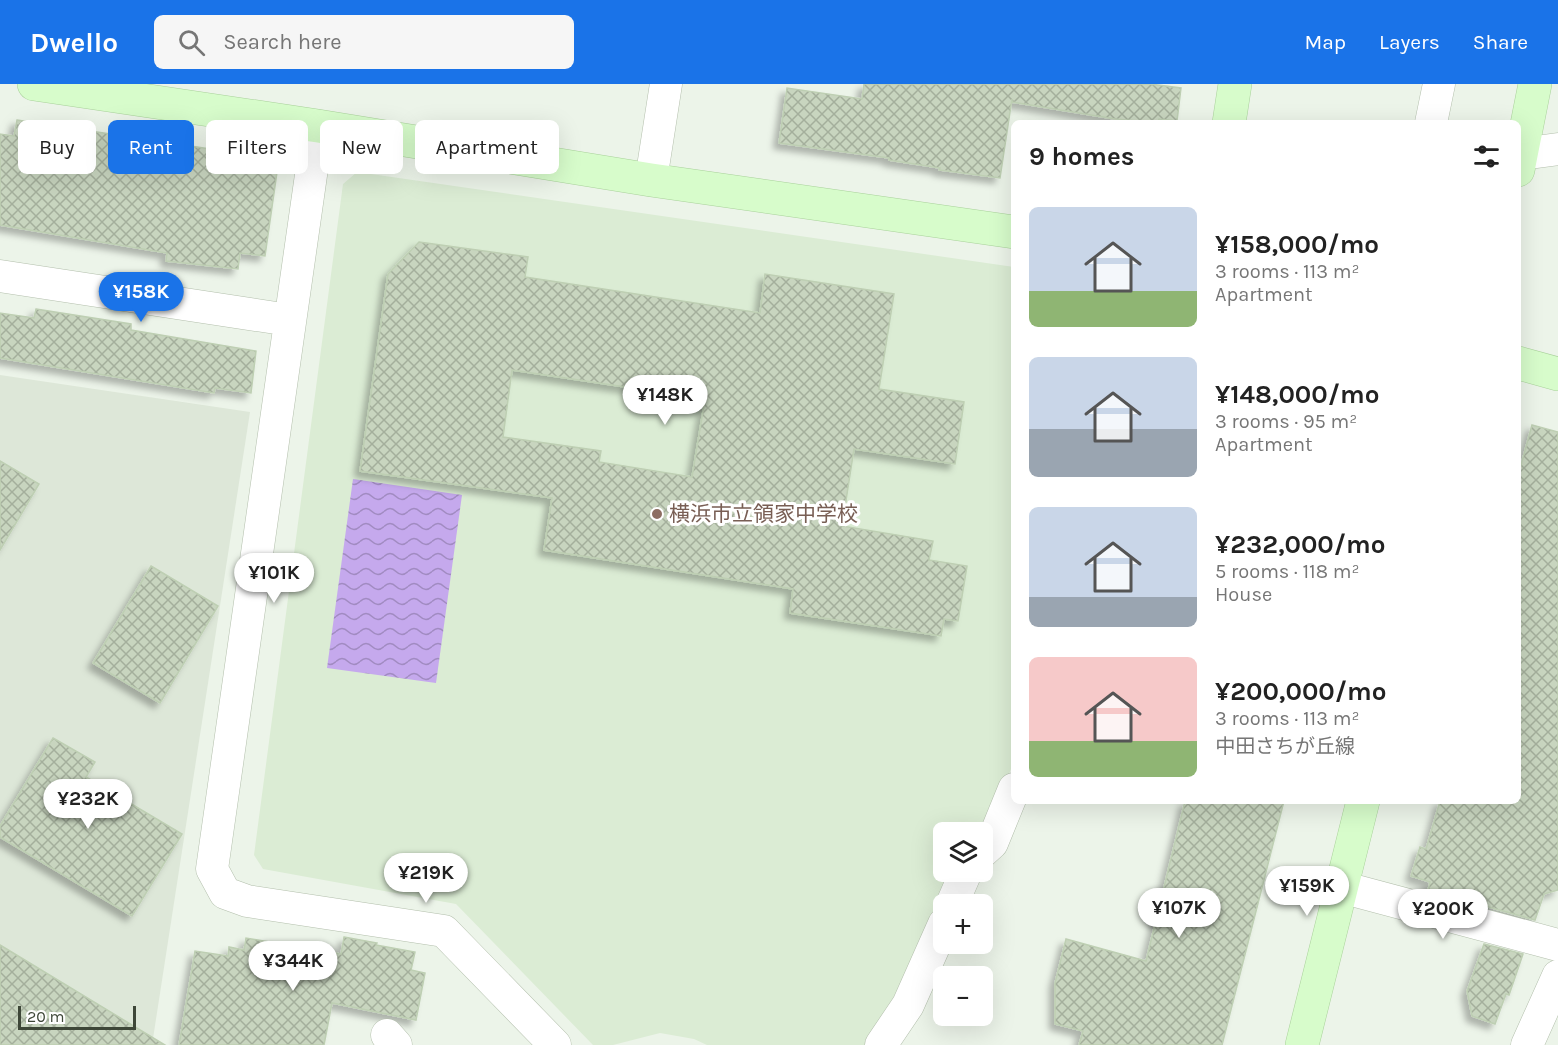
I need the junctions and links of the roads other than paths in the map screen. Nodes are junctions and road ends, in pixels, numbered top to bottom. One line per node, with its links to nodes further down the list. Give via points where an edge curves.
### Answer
1 (34, 84): 8 (street)
2 (666, 84): 12 (street)
3 (1235, 84): 6 (street)
4 (1439, 84): 7 (street)
5 (1535, 84): 10 (street)
6 (1229, 120)
7 (1432, 120)
8 (318, 126): 12 (street); 15 (street)
9 (1558, 149): 11 (street)
10 (1521, 157)
11 (1521, 162)
12 (651, 180): 13 (street)
13 (1011, 232)
14 (0, 276): 15 (street)
15 (289, 320): 25 (street, via 213,869 225,893 248,901 444,932)
16 (1521, 364): 17 (street)
17 (1558, 374)
18 (1011, 796): 20 (street)
19 (1362, 804): 21 (street)
20 (993, 841)
21 (1341, 887): 22 (street); 27 (street)
22 (1558, 945)
23 (933, 949): 26 (street, via 908,1005)
24 (1558, 976): 28 (street)
25 (555, 1045)
26 (881, 1045)
27 (1302, 1045)
28 (1527, 1045)

